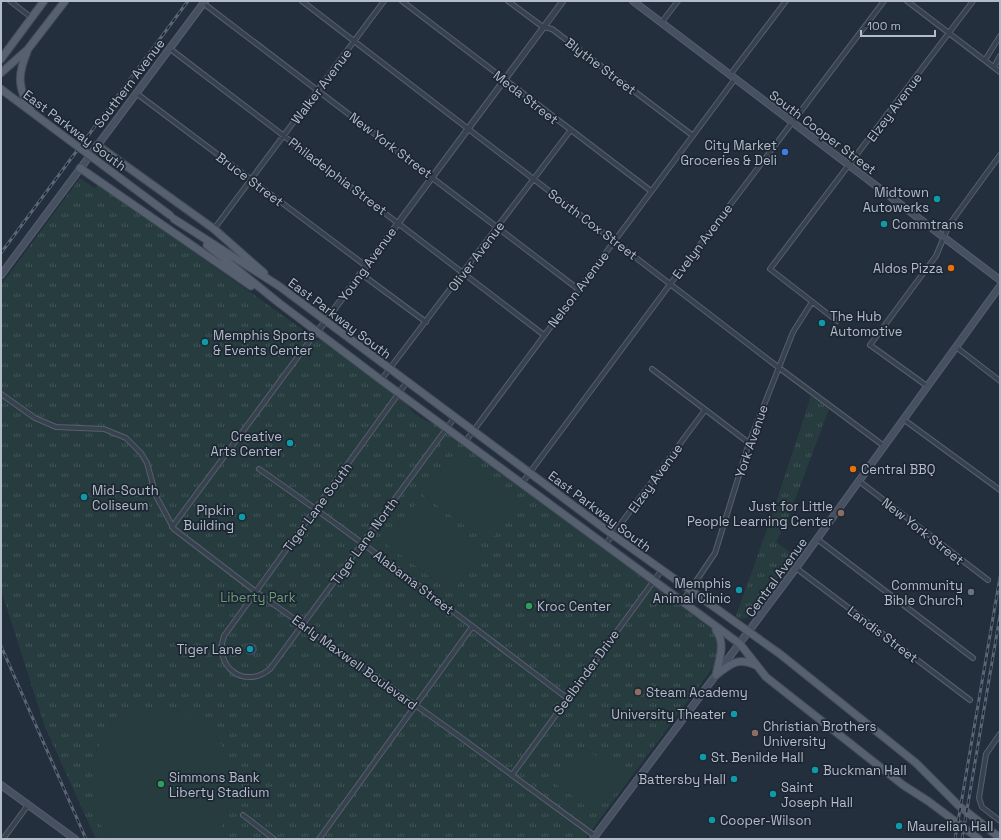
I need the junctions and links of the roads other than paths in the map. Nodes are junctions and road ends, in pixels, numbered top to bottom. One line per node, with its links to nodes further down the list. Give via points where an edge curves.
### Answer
1 (10, 1): 16 (street)
2 (44, 1): 16 (main road)
3 (65, 1): 23 (main road)
4 (302, 1): 21 (street, South Cox Street)
5 (384, 1): 21 (street, Walker Avenue)
6 (402, 1): 31 (street, Meda Street)
7 (508, 1): 18 (street, Blythe Street)
8 (563, 1): 18 (street, Young Avenue)
9 (633, 1): 17 (main road, South Cooper Street)
10 (678, 1): 17 (street)
11 (786, 1): 30 (street, Nelson Avenue)
12 (884, 1): 36 (street, Evelyn Avenue)
13 (907, 1): 19 (street)
14 (973, 1): 19 (street, Elzey Avenue)
15 (204, 2): 22 (main road, Southern Avenue); 33 (street, New York Street)
16 (32, 18): 25 (main road)
17 (661, 23): 30 (main road, South Cooper Street)
18 (543, 27): 31 (street, Young Avenue); 40 (street, Blythe Street, via 552,29)
19 (950, 32): 26 (street); 43 (street, Elzey Avenue)
20 (1000, 36): 26 (street)
21 (355, 41): 33 (street, Walker Avenue); 37 (street, South Cox Street)
22 (169, 48): 34 (main road, Southern Avenue); 39 (street, Philadelphia Street)
23 (28, 49): 29 (main road); 35 (main road, via 20,84)
24 (1000, 56): 27 (street)
25 (1, 59)
26 (985, 60): 27 (street)
27 (994, 67): 28 (street)
28 (1000, 72)
29 (1, 73)
30 (732, 77): 36 (main road, South Cooper Street); 40 (street, Nelson Avenue)
31 (504, 79): 37 (street, Young Avenue); 38 (street, Meda Street)
32 (1, 89): 35 (main road, East Parkway South)
33 (317, 90): 39 (street, Walker Avenue); 45 (street, New York Street)
34 (135, 93): 41 (main road, Southern Avenue); 46 (street, Bruce Street)
35 (33, 114): 49 (main road, East Parkway South, bridge)
36 (792, 122): 43 (main road, South Cooper Street); 60 (street, Evelyn Avenue)
37 (468, 127): 45 (street, Young Avenue); 47 (street, South Cox Street)
38 (570, 131): 47 (street, Oliver Avenue); 48 (street, Meda Street)
39 (284, 135): 46 (street, Walker Avenue); 50 (street, Philadelphia Street)
40 (692, 135): 48 (street, Nelson Avenue)
41 (97, 145): 44 (main road, Southern Avenue); 52 (main road)
42 (1000, 155): 53 (street, via 949,225)
43 (849, 166): 53 (main road, South Cooper Street); 64 (street, Elzey Avenue, via 770,269)
44 (80, 168): 58 (main road, Southern Avenue); 65 (main road, via 226,270)
45 (432, 176): 50 (street, Young Avenue); 51 (street, New York Street)
46 (250, 179): 52 (street, Walker Avenue); 55 (street, Bruce Street)
47 (534, 179): 51 (street, Oliver Avenue); 54 (street, South Cox Street)
48 (651, 191): 54 (street, Nelson Avenue)
49 (172, 218): 61 (main road, East Parkway South); 65 (main road, East Parkway South)
50 (398, 222): 55 (street, Young Avenue); 57 (street, Philadelphia Street)
51 (498, 227): 57 (street, Oliver Avenue); 63 (street, New York Street)
52 (214, 229): 61 (main road)
53 (944, 238): 59 (main road, South Cooper Street); 78 (street, via 936,256 870,345)
54 (615, 240): 60 (street, South Cox Street); 63 (street, Nelson Avenue)
55 (366, 266): 56 (street, Young Avenue)
56 (360, 273): 66 (street, Young Avenue); 68 (street)
57 (463, 273): 68 (street, Oliver Avenue); 70 (street, Philadelphia Street)
58 (1, 275)
59 (1000, 280)
60 (671, 283): 72 (street, South Cox Street); 90 (street, Evelyn Avenue)
61 (279, 286): 66 (main road, East Parkway South)
62 (1000, 286): 71 (main road, Central Avenue)
63 (578, 289): 70 (street, Nelson Avenue)
64 (812, 302): 67 (street); 72 (street, York Avenue, via 796,327)
65 (279, 303): 69 (main road, East Parkway South)
66 (325, 321): 69 (street, Young Avenue); 74 (main road, East Parkway South)
67 (837, 321)
68 (426, 322): 74 (street, Oliver Avenue)
69 (318, 331): 75 (main road, East Parkway South); 95 (street, Young Avenue)
70 (544, 335): 85 (street, Nelson Avenue)
71 (956, 347): 76 (street); 78 (main road, Central Avenue)
72 (778, 367): 87 (street, York Avenue); 88 (street, South Cox Street)
73 (652, 369): 81 (street)
74 (389, 370): 75 (street, Oliver Avenue); 77 (main road, East Parkway South)
75 (381, 380): 79 (main road, East Parkway South)
76 (1000, 381)
77 (406, 383): 79 (street, Tiger Lane South); 82 (main road, East Parkway South)
78 (927, 386): 83 (main road, Central Avenue)
79 (399, 393): 84 (main road, East Parkway South); 94 (street, Tiger Lane South)
80 (1, 394): 95 (street, Early Maxwell Boulevard, via 35,418 56,427 104,430 126,438 147,463 156,496)
81 (705, 410): 87 (street); 96 (street, Elzey Avenue)
82 (455, 417): 84 (street, Tiger Lane North); 85 (main road, East Parkway South)
83 (903, 419): 88 (main road, Central Avenue); 93 (street)
84 (446, 428): 86 (main road, East Parkway South); 98 (street, Tiger Lane North)
85 (473, 431): 86 (street, Nelson Avenue); 90 (main road, East Parkway South)
86 (465, 442): 92 (main road, East Parkway South)
87 (749, 443): 105 (street, York Avenue, via 716,553)
88 (884, 446): 91 (main road, Central Avenue)
89 (259, 469): 94 (street, Alabama Street)
90 (530, 473): 92 (street, Evelyn Avenue); 96 (main road, East Parkway South)
91 (859, 481): 97 (main road, Central Avenue); 102 (street, New York Street)
92 (522, 483): 99 (main road, East Parkway South)
93 (1000, 490)
94 (315, 509): 98 (street, Alabama Street); 104 (street, Tiger Lane South)
95 (172, 527): 104 (street, Early Maxwell Boulevard)
96 (613, 535): 99 (street, Elzey Avenue); 101 (main road, East Parkway South)
97 (817, 539): 100 (main road, Central Avenue); 112 (street)
98 (362, 543): 108 (street, Tiger Lane North); 109 (street, Alabama Street)
99 (606, 546): 103 (main road, East Parkway South)
100 (796, 568): 110 (main road, Central Avenue); 117 (street, Landis Street)
101 (661, 571): 103 (street, Seelbinder Drive); 105 (main road, East Parkway South)
102 (988, 580)
103 (654, 581): 106 (main road, East Parkway South); 116 (street, Seelbinder Drive)
104 (255, 591): 108 (street, Early Maxwell Boulevard); 113 (street, Tiger Lane South, via 227,631 222,641 222,653 226,664 233,672 244,677 266,673)
105 (690, 591): 106 (street, York Avenue); 110 (main road, East Parkway South)
106 (682, 602): 107 (main road, East Parkway South)
107 (712, 624): 111 (main road, East Parkway South); 115 (main road, via 721,638)
108 (303, 625): 113 (street, Tiger Lane North); 118 (street, Early Maxwell Boulevard)
109 (472, 628): 116 (street, Alabama Street); 118 (street)
110 (749, 632): 111 (main road, Central Avenue); 126 (main road, East Parkway South, via 916,763 958,805)
111 (740, 644): 114 (main road, East Parkway South); 115 (main road, Central Avenue)
112 (973, 658)
113 (274, 665)
114 (756, 665): 115 (main road, via 742,660); 131 (main road, East Parkway South, via 766,677 892,777)
115 (716, 675): 125 (main road, Central Avenue)
116 (567, 698): 120 (street, Seelbinder Drive)
117 (970, 700)
118 (415, 705): 120 (street, Early Maxwell Boulevard); 130 (street)
119 (1000, 734): 124 (street, via 986,754 979,798 982,807)
120 (512, 775): 125 (street, Early Maxwell Boulevard)
121 (1, 785): 122 (main road)
122 (28, 805): 127 (street); 128 (main road)
123 (243, 815): 129 (street)
124 (1000, 820)
125 (594, 838)
126 (1000, 838)
127 (2, 839)
128 (75, 839)
129 (274, 839)
130 (319, 839)
131 (979, 839)

